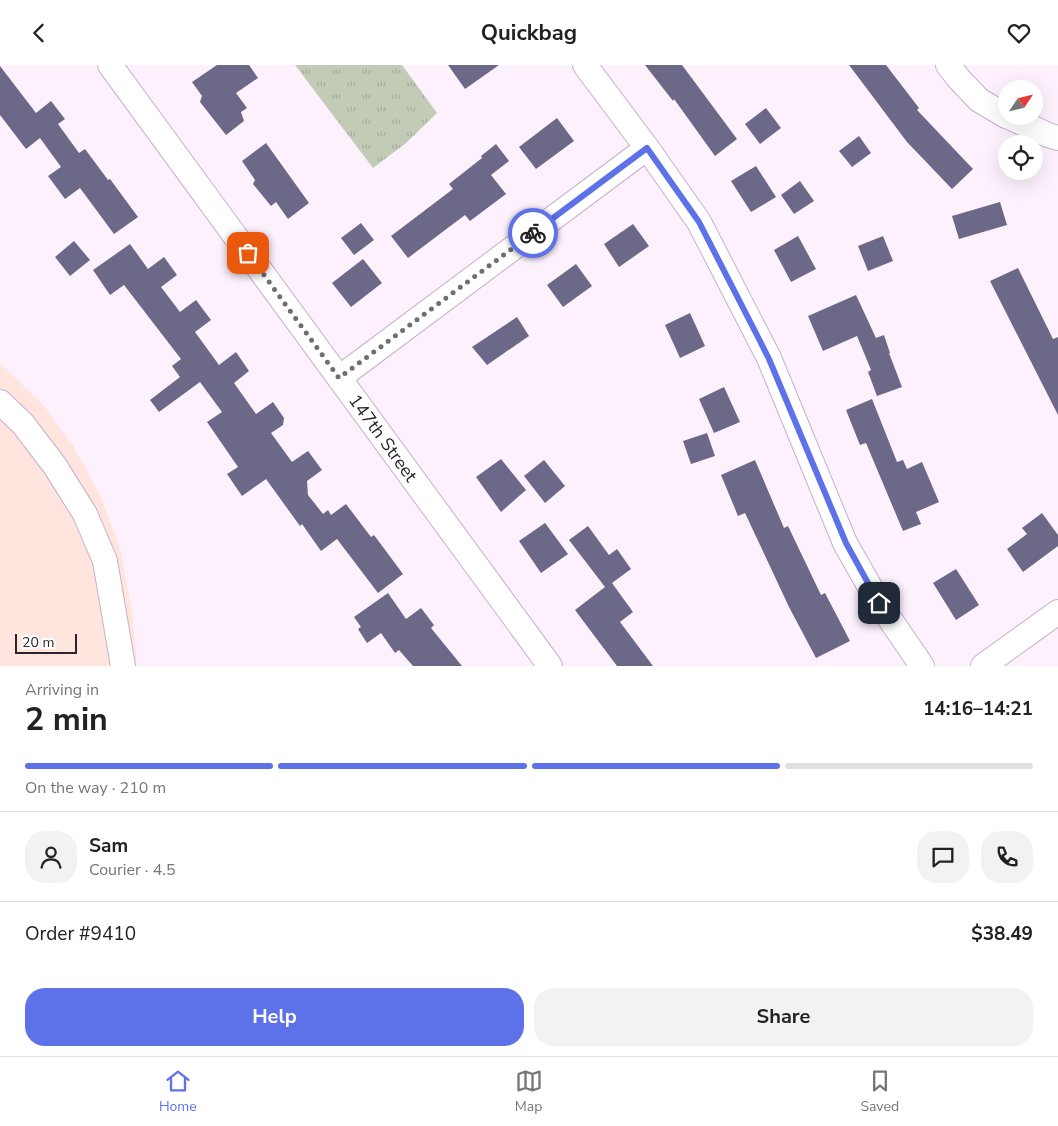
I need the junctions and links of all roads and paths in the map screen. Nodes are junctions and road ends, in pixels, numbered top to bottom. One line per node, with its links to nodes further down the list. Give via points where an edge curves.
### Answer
1 (110, 65): 8 (street, 147th Street)
2 (585, 65): 7 (street)
3 (948, 65): 4 (street, via 979,100)
4 (998, 111)
5 (1026, 125): 6 (street)
6 (1058, 138)
7 (647, 148): 8 (street); 13 (street, via 699,222 769,359 846,543 879,603)
8 (339, 378): 12 (street, 147th Street)
9 (0, 402): 11 (street, via 23,424 55,466 84,514 104,561)
10 (1058, 612): 14 (street)
11 (123, 666)
12 (550, 666)
13 (922, 666)
14 (983, 666)

